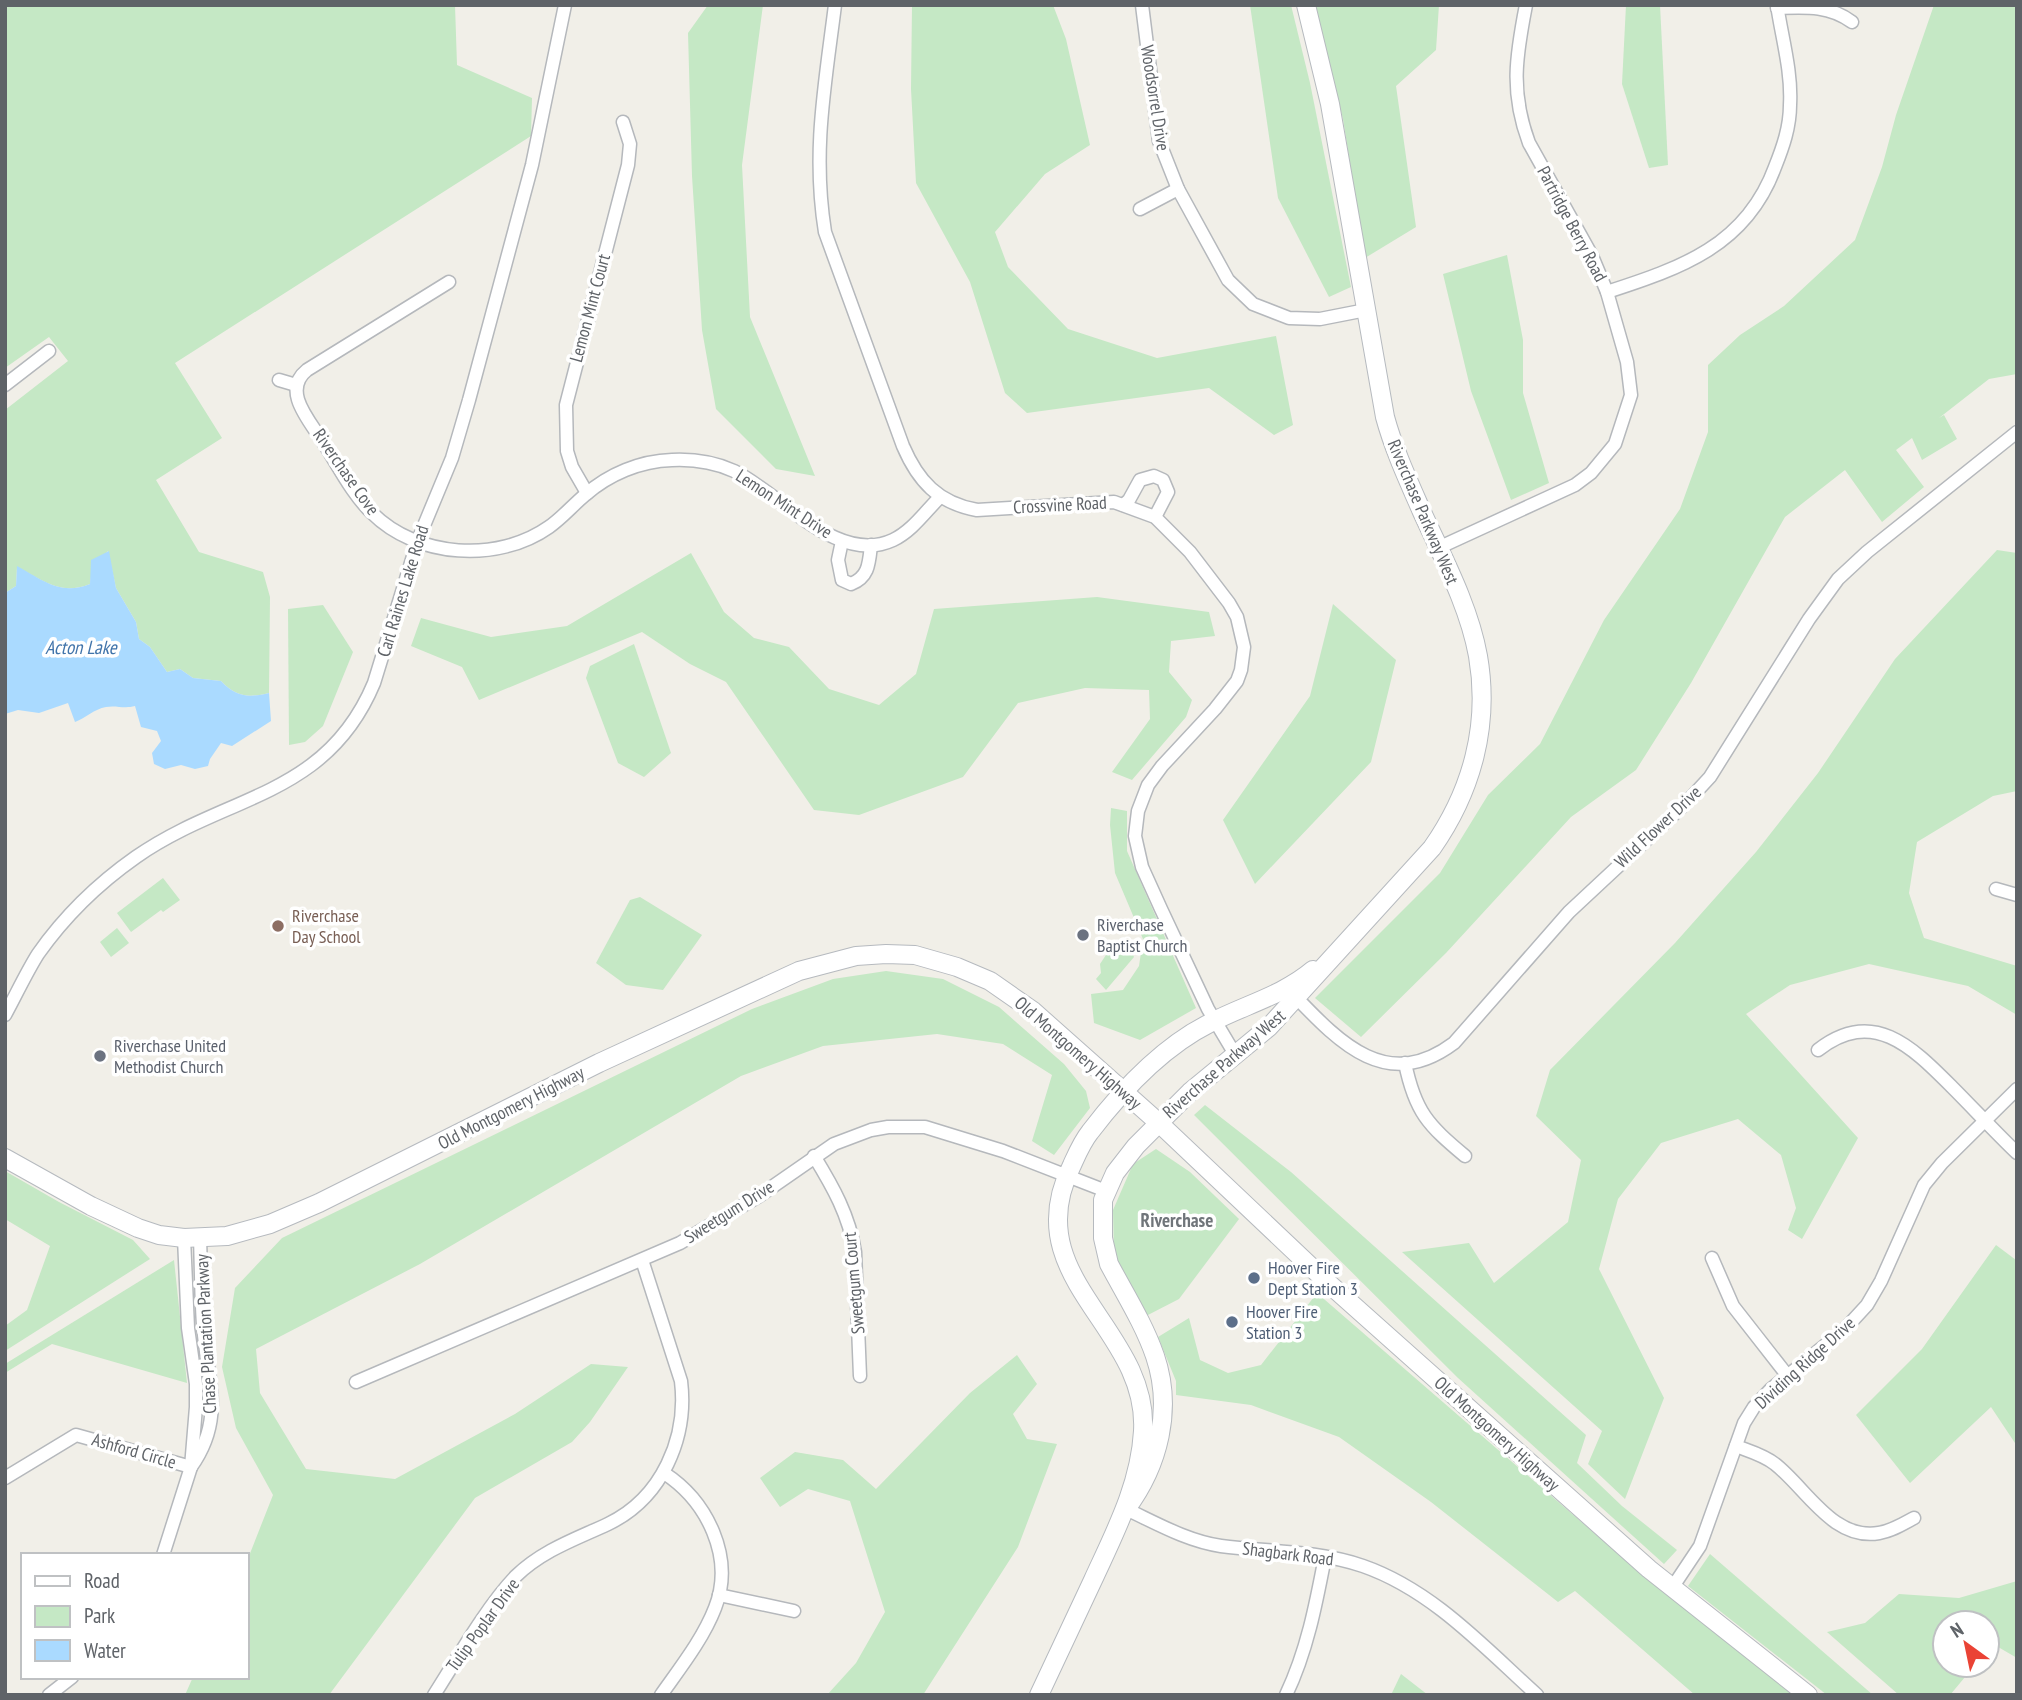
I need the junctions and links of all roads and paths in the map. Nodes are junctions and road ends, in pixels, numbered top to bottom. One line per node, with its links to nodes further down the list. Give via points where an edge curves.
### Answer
1 (565, 5): 23 (street, Carl Raines Lake Road, via 514,240 460,434)
2 (835, 5): 20 (street, Crossvine Road, via 818,149 825,232 910,464)
3 (1142, 5): 9 (street, Woodsorrel Drive, via 1158,141)
4 (1306, 5): 13 (street, Riverchase Parkway West, via 1330,104)
5 (1526, 5): 12 (street, Partridge Berry Road, via 1515,73 1522,125)
6 (1777, 7): 7 (street, via 1814,7); 12 (street, via 1791,104 1789,128 1768,187 1729,236 1710,250 1673,269)
7 (1852, 22)
8 (623, 122): 19 (street, Lemon Mint Court, via 630,144 628,165 566,405 567,451)
9 (1178, 189): 10 (street); 13 (street, Woodsorrel Drive, via 1228,280 1253,304 1309,320)
10 (1140, 209)
11 (449, 282): 17 (street, via 307,370)
12 (1607, 292): 26 (street, Partridge Berry Road, via 1627,362 1631,395 1615,444 1575,485)
13 (1366, 310): 26 (street, Riverchase Parkway West, via 1390,436)
14 (49, 351): 16 (street)
15 (279, 380): 17 (street)
16 (5, 385)
17 (296, 385): 23 (street, Riverchase Cove, via 298,401 365,505 383,523)
18 (2017, 432): 34 (street, Wild Flower Drive, via 1838,579 1699,790 1569,912 1454,1043 1434,1056)
19 (587, 493): 23 (street, Lemon Mint Drive, via 549,527 513,544 476,551 439,548); 24 (street, Lemon Mint Drive, via 631,467 670,460 705,462 749,480)
20 (940, 497): 21 (street, Crossvine Road, via 977,510 1094,502); 25 (street, Lemon Mint Drive, via 893,540)
21 (1123, 505): 22 (street, Crossvine Road); 22 (street, via 1140,480 1154,476 1163,480 1168,492)
22 (1155, 517): 31 (street, Crossvine Road, via 1190,552 1229,603 1242,635 1243,659 1237,681 1148,785 1135,836 1142,867)
23 (418, 540): 30 (street, Carl Raines Lake Road, via 374,683 342,739 296,777 184,828 122,867 55,933)
24 (842, 541): 25 (street, Lemon Mint Drive); 25 (street, Lemon Mint Drive, via 838,568 842,580 851,584 866,572)
25 (871, 545)
26 (1438, 548): 29 (street, Riverchase Parkway West, via 1461,600 1478,656 1481,720 1467,785 1444,831 1420,863)
27 (1996, 889): 28 (street)
28 (2017, 895)
29 (1292, 993): 31 (street, Riverchase Parkway West); 33 (street, Riverchase Parkway West, via 1256,1040); 34 (street, Wild Flower Drive, via 1358,1053 1381,1062)
30 (5, 1015)
31 (1215, 1020): 33 (street, Crossvine Road); 36 (street, Riverchase Parkway West, via 1171,1048)
32 (1818, 1050): 37 (street, via 1847,1033 1890,1037 1917,1052)
33 (1236, 1056): 38 (street, Riverchase Parkway West)
34 (1405, 1063): 41 (street, via 1413,1096 1426,1120)
35 (2017, 1088): 37 (street, Dividing Ridge Drive)
36 (1124, 1091): 38 (street, Old Montgomery Highway); 43 (street, Riverchase Parkway West, via 1088,1135); 45 (street, Old Montgomery Highway, via 1033,1011 974,973 902,954 856,956 779,979 294,1214 228,1236)
37 (1986, 1121): 39 (street); 48 (street, Dividing Ridge Drive, via 1924,1185 1867,1305 1844,1330)
38 (1159, 1122): 44 (street, Riverchase Parkway West, via 1115,1173); 59 (street, Old Montgomery Highway, via 1327,1282)
39 (2017, 1153)
40 (814, 1156): 43 (street, Sweetgum Drive, via 871,1130 925,1127); 47 (street, Sweetgum Drive, via 729,1215); 49 (street, Sweetgum Court, via 838,1195 852,1232)
41 (1465, 1156)
42 (5, 1158): 45 (street, Old Montgomery Highway, via 138,1228)
43 (1066, 1176): 44 (street, Sweetgum Drive); 55 (street, Riverchase Parkway West, via 1057,1210 1065,1260 1121,1352 1142,1406 1140,1457)
44 (1106, 1191): 55 (street, Riverchase Parkway West, via 1102,1212 1105,1251 1156,1357 1164,1398 1158,1447)
45 (192, 1238): 52 (street, Chase Plantation Parkway, via 188,1328 196,1384)
46 (1712, 1258): 48 (street, via 1733,1306)
47 (642, 1260): 50 (street, Sweetgum Drive); 53 (street, Tulip Poplar Drive, via 683,1395 678,1435)
48 (1787, 1375): 51 (street, Dividing Ridge Drive, via 1754,1407)
49 (860, 1376)
50 (356, 1382)
51 (1736, 1446): 56 (street, via 1772,1461 1830,1518 1854,1531 1880,1533); 59 (street, Dividing Ridge Drive, via 1700,1546)
52 (191, 1467): 54 (street, Ashford Circle, via 76,1435); 57 (street, Chase Plantation Parkway)
53 (664, 1473): 60 (street, via 689,1493 712,1529 721,1564); 64 (street, Tulip Poplar Drive, via 621,1517 561,1544 516,1576)
54 (5, 1478)
55 (1126, 1509): 58 (street, Shagbark Road, via 1218,1545); 66 (street, Riverchase Parkway West)
56 (1914, 1518)
57 (164, 1553)
58 (1325, 1557): 67 (street, via 1310,1630); 68 (street, Shagbark Road, via 1367,1567 1419,1593)
59 (1672, 1588): 69 (street, Old Montgomery Highway)
60 (719, 1595): 61 (street); 65 (street, via 703,1633)
61 (794, 1611)
62 (69, 1679): 63 (street)
63 (49, 1695)
64 (433, 1695)
65 (661, 1695)
66 (1039, 1695)
67 (1286, 1695)
68 (1538, 1695)
69 (1808, 1695)

